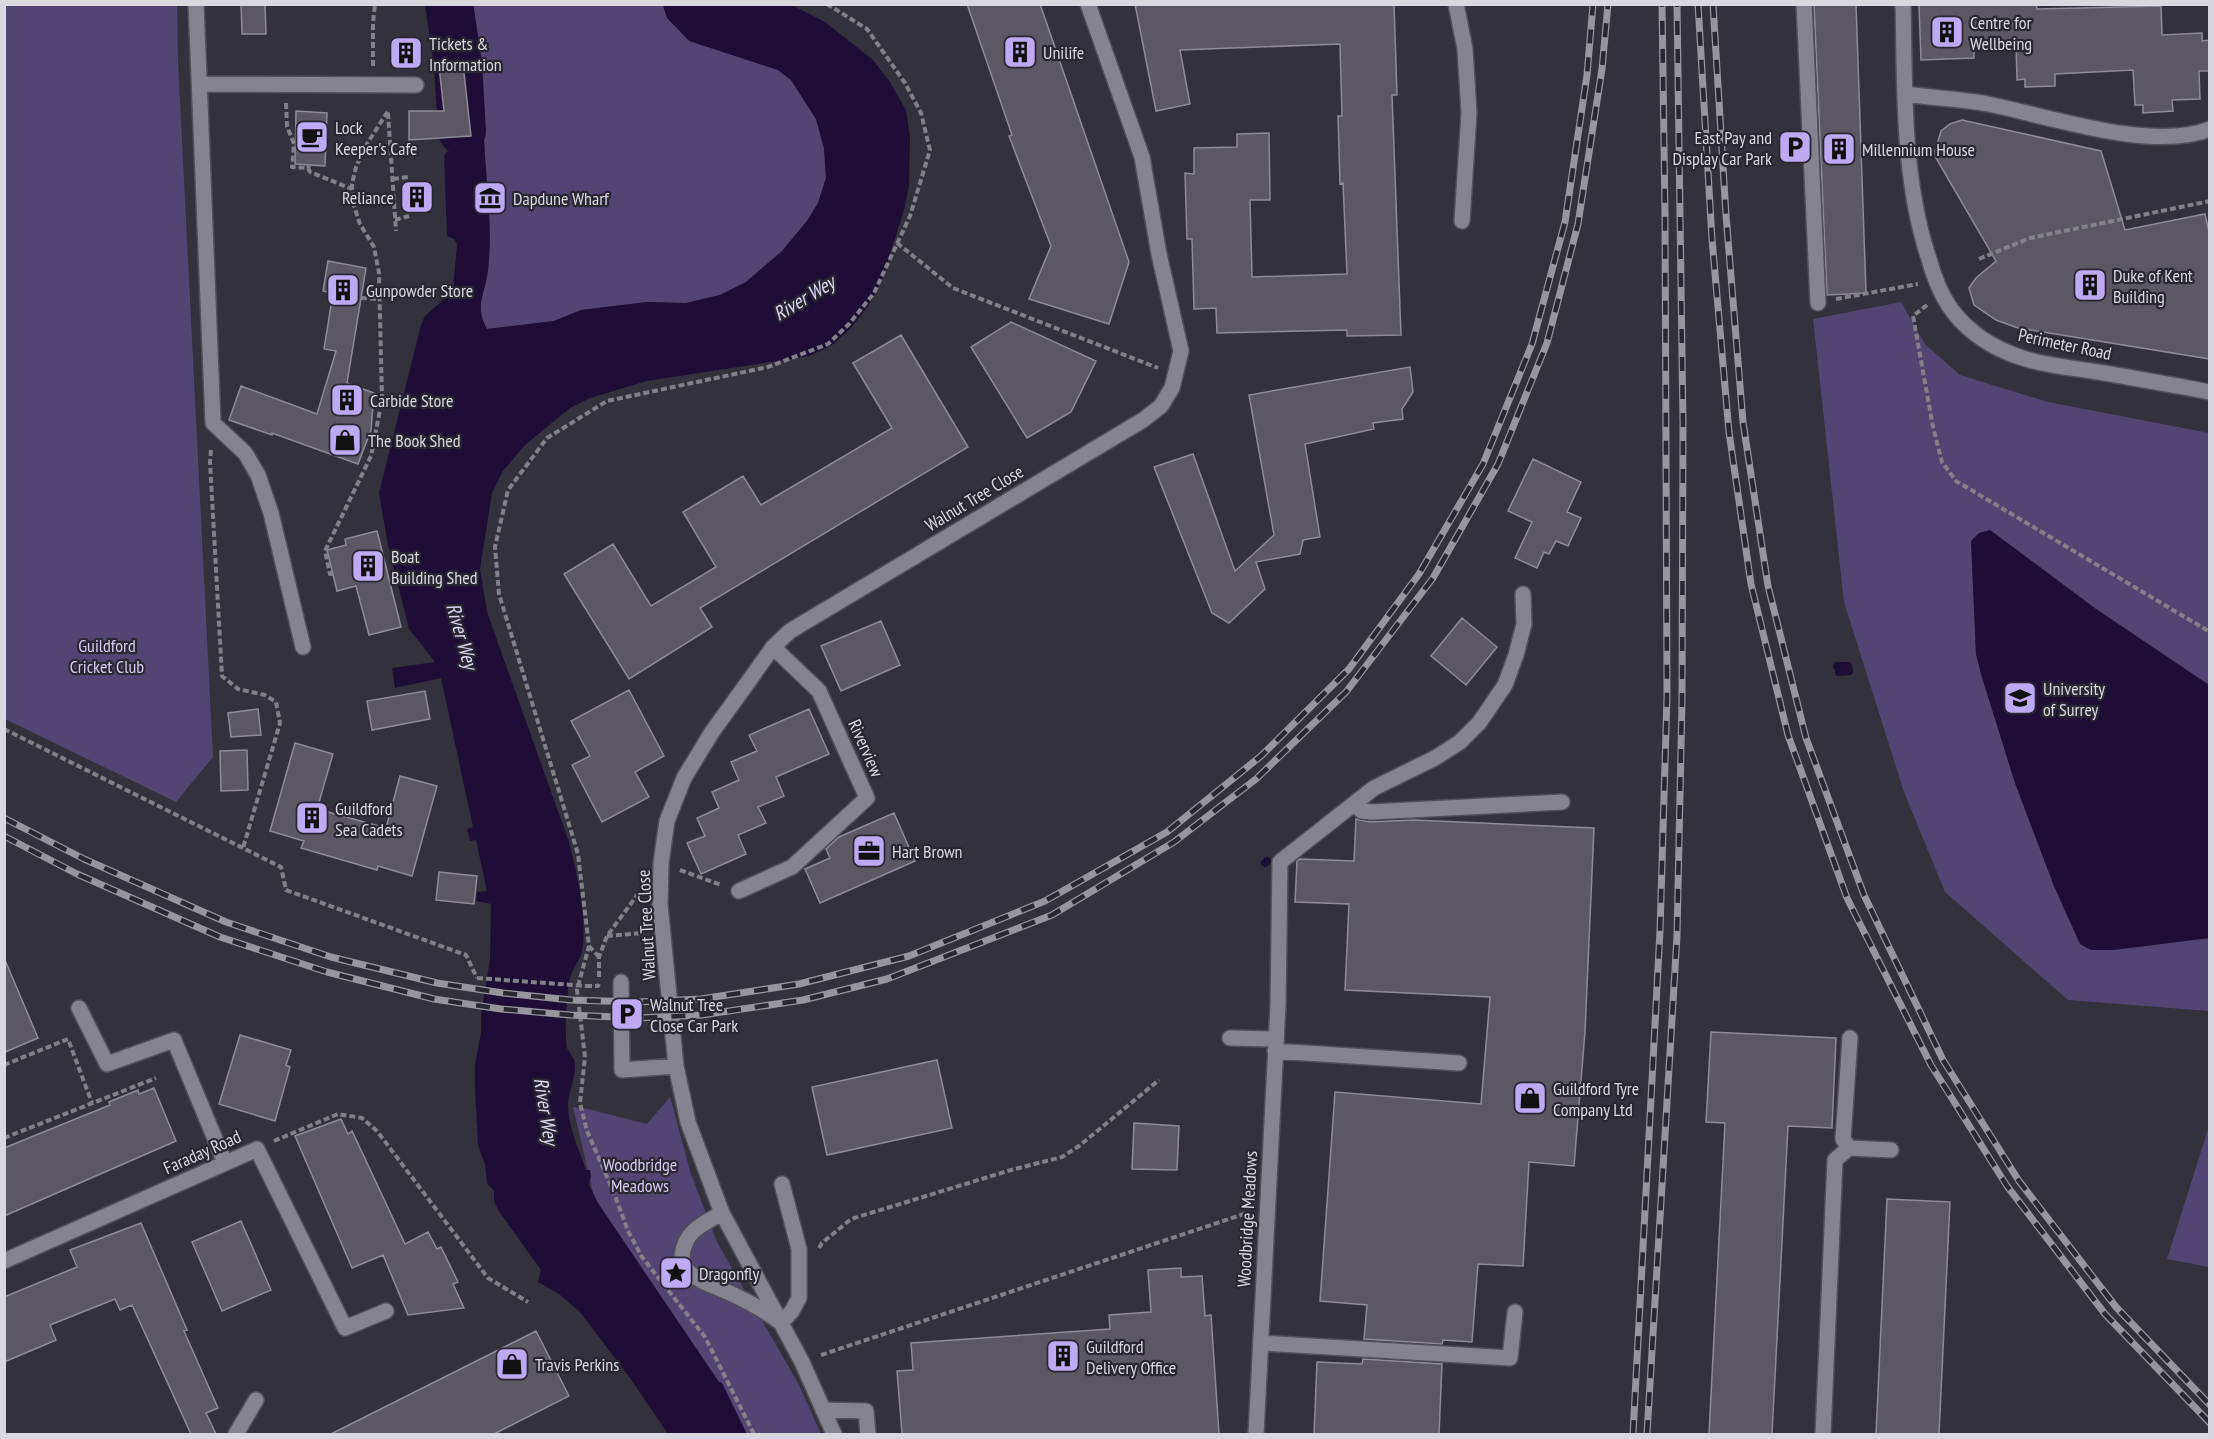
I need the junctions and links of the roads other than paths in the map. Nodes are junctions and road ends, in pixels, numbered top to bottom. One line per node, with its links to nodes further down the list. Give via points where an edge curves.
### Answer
1 (196, 4): 6 (street)
2 (1089, 4): 15 (street, Walnut Tree Close, via 1142,157 1180,351 1172,388 1161,406 1143,420 790,632)
3 (1456, 4): 10 (street, via 1465,49 1469,113)
4 (1804, 4): 11 (street)
5 (1903, 4): 8 (street, Perimeter Road)
6 (199, 84): 7 (street); 14 (street, via 213,423 245,453 258,475)
7 (416, 86)
8 (1905, 94): 9 (street, via 1985,104 2122,134 2154,136); 12 (street, Perimeter Road, via 1911,187 1919,229 1939,287 1969,328 2008,353 2048,364)
9 (2210, 129)
10 (1462, 220)
11 (1818, 303)
12 (2210, 392)
13 (1524, 594): 17 (street, via 1524,624 1516,655 1505,686 1479,723 1460,742 1374,788)
14 (303, 647)
15 (773, 647): 18 (street, Riverview, via 819,691 867,798 792,867); 25 (street, Walnut Tree Close, via 712,732 684,778 667,820 661,863 662,932)
16 (1562, 802): 17 (street, via 1371,812)
17 (1354, 804): 23 (street, Woodbridge Meadows, via 1280,862)
18 (739, 891)
19 (621, 982): 25 (street, via 622,1070)
20 (79, 1008): 28 (street, via 107,1064 174,1041)
21 (1230, 1038): 23 (street)
22 (1850, 1038): 26 (street, via 1843,1139)
23 (1276, 1045): 24 (street); 35 (street, Woodbridge Meadows)
24 (1459, 1063)
25 (676, 1066): 30 (street, via 688,1122)
26 (1849, 1148): 27 (street); 42 (street, via 1835,1160)
27 (1891, 1150)
28 (225, 1163): 31 (street, Faraday Road); 32 (street, Faraday Road, via 256,1149 345,1328)
29 (782, 1184): 34 (street, via 799,1249 799,1298)
30 (722, 1213): 34 (street); 34 (street, via 692,1232 682,1253 684,1265 700,1280 766,1311)
31 (5, 1259)
32 (386, 1311)
33 (1515, 1312): 35 (street, via 1510,1358)
34 (781, 1323): 37 (street)
35 (1260, 1343): 41 (street, Woodbridge Meadows)
36 (256, 1400): 38 (street)
37 (823, 1410): 39 (street); 40 (street, via 866,1411)
38 (236, 1434)
39 (834, 1434)
40 (868, 1434)
41 (1256, 1434)
42 (1823, 1434)

